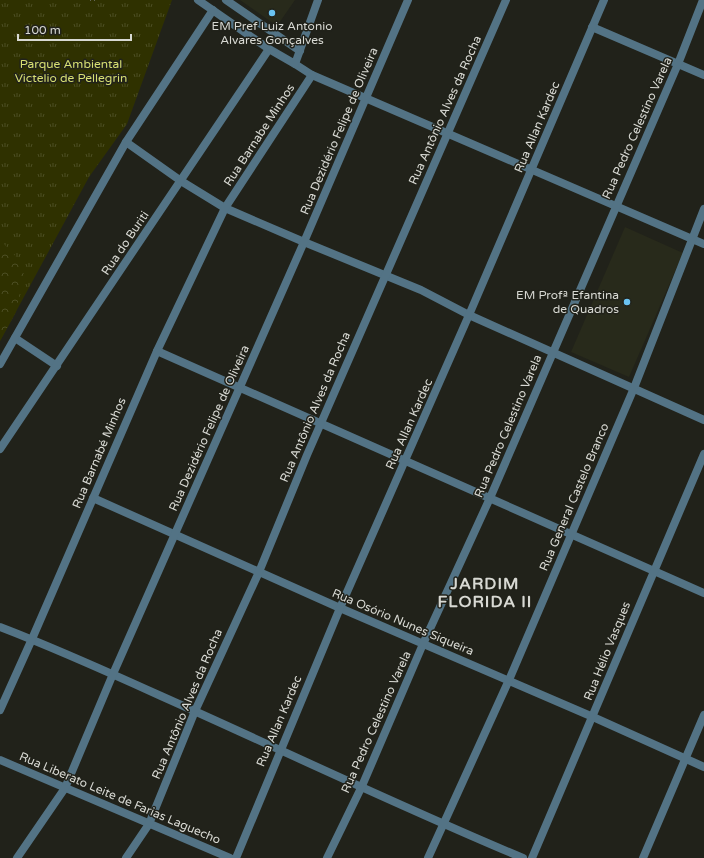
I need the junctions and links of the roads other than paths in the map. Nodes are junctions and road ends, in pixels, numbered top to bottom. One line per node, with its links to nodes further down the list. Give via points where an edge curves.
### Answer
1 (198, 0): 8 (street)
2 (226, 0): 11 (street)
3 (318, 0): 11 (street)
4 (408, 0): 16 (street, Rua Dezidério Felipe de Oliveira)
5 (506, 0): 17 (street, Rua Antônio Alves da Rocha)
6 (604, 0): 9 (street, Rua Allan Kardec)
7 (704, 0): 13 (street, Rua Pedro Celestino Varela)
8 (213, 10): 10 (street); 18 (street)
9 (592, 27): 13 (street); 19 (street, Rua Allan Kardec)
10 (269, 49): 12 (street); 20 (street, Rua do Buriti)
11 (300, 51): 12 (street)
12 (295, 64): 14 (street)
13 (678, 64): 15 (street); 21 (street, Rua Pedro Celestino Varela)
14 (312, 75): 16 (street); 22 (street, Rua Barnabe Minhos)
15 (704, 75)
16 (366, 98): 17 (street); 25 (street, Rua Dezidério Felipe de Oliveira)
17 (448, 133): 19 (street); 27 (street, Rua Antônio Alves da Rocha)
18 (126, 142): 20 (street); 29 (street)
19 (532, 170): 21 (street); 28 (street, Rua Allan Kardec)
20 (181, 181): 22 (street); 33 (street, Rua do Buriti)
21 (616, 206): 24 (street); 31 (street, Rua Pedro Celestino Varela)
22 (225, 208): 25 (street); 30 (street, Rua Barnabé Minhos)
23 (704, 209): 24 (street, Rua General Castelo Branco)
24 (692, 239): 26 (street); 35 (street, Rua General Castelo Branco)
25 (304, 242): 27 (street); 34 (street, Rua Dezidério Felipe de Oliveira)
26 (704, 244)
27 (385, 274): 28 (street); 37 (street, Rua Antônio Alves da Rocha)
28 (470, 315): 31 (street); 40 (street, Rua Allan Kardec)
29 (15, 338): 32 (street); 33 (street)
30 (157, 351): 34 (street); 41 (street, Rua Barnabé Minhos)
31 (552, 353): 35 (street); 42 (street, Rua Pedro Celestino Varela)
32 (0, 364)
33 (57, 366): 38 (street, Rua do Buriti)
34 (239, 388): 37 (street); 44 (street, Rua Dezidério Felipe de Oliveira)
35 (634, 388): 36 (street); 43 (street, Rua General Castelo Branco)
36 (704, 420)
37 (321, 425): 40 (street); 46 (street, Rua Antônio Alves da Rocha)
38 (0, 450)
39 (704, 454): 45 (street, Rua Hélio Vasques)
40 (406, 460): 42 (street); 48 (street, Rua Allan Kardec)
41 (93, 498): 44 (street, Rua Osório Nunes Siqueira); 50 (street, Rua Barnabé Minhos)
42 (490, 498): 43 (street); 51 (street, Rua Pedro Celestino Varela)
43 (571, 533): 45 (street); 53 (street, Rua General Castelo Branco)
44 (175, 534): 46 (street, Rua Osório Nunes Siqueira); 52 (street, Rua Dezidério Felipe de Oliveira)
45 (654, 570): 47 (street); 57 (street, Rua Hélio Vasques)
46 (259, 572): 48 (street, Rua Osório Nunes Siqueira); 55 (street, Rua Antônio Alves da Rocha)
47 (704, 593)
48 (340, 608): 51 (street, Rua Osório Nunes Siqueira); 58 (street, Rua Allan Kardec)
49 (0, 627): 50 (street)
50 (32, 640): 52 (street); 54 (street, Rua Barnabé Minhos)
51 (423, 644): 53 (street, Rua Osório Nunes Siqueira); 62 (street, Rua Pedro Celestino Varela)
52 (113, 674): 55 (street); 63 (street, Rua Dezidério Felipe de Oliveira)
53 (509, 680): 57 (street, Rua Osório Nunes Siqueira); 65 (street, Rua General Castelo Branco)
54 (0, 710)
55 (195, 711): 58 (street); 64 (street, Rua Antônio Alves da Rocha)
56 (704, 715): 59 (street)
57 (593, 717): 59 (street, Rua Osório Nunes Siqueira); 73 (street, Rua Hélio Vasques)
58 (280, 750): 62 (street); 69 (street, Rua Allan Kardec)
59 (686, 758): 61 (street, Rua Osório Nunes Siqueira); 74 (street)
60 (0, 760): 63 (street, Rua Liberato Leite de Farias Laguecho)
61 (704, 767)
62 (362, 786): 65 (street); 70 (street, Rua Pedro Celestino Varela)
63 (64, 788): 64 (street, Rua Liberato Leite de Farias Laguecho); 66 (street, Rua Dezidério Felipe de Oliveira)
64 (149, 824): 67 (street, Rua Antônio Alves da Rocha); 68 (street, Rua Liberato Leite de Farias Laguecho)
65 (442, 824): 71 (street, Rua General Castelo Branco); 72 (street)
66 (17, 858)
67 (126, 858)
68 (230, 858)
69 (236, 858)
70 (327, 858)
71 (428, 858)
72 (523, 858)
73 (532, 858)
74 (642, 858)

